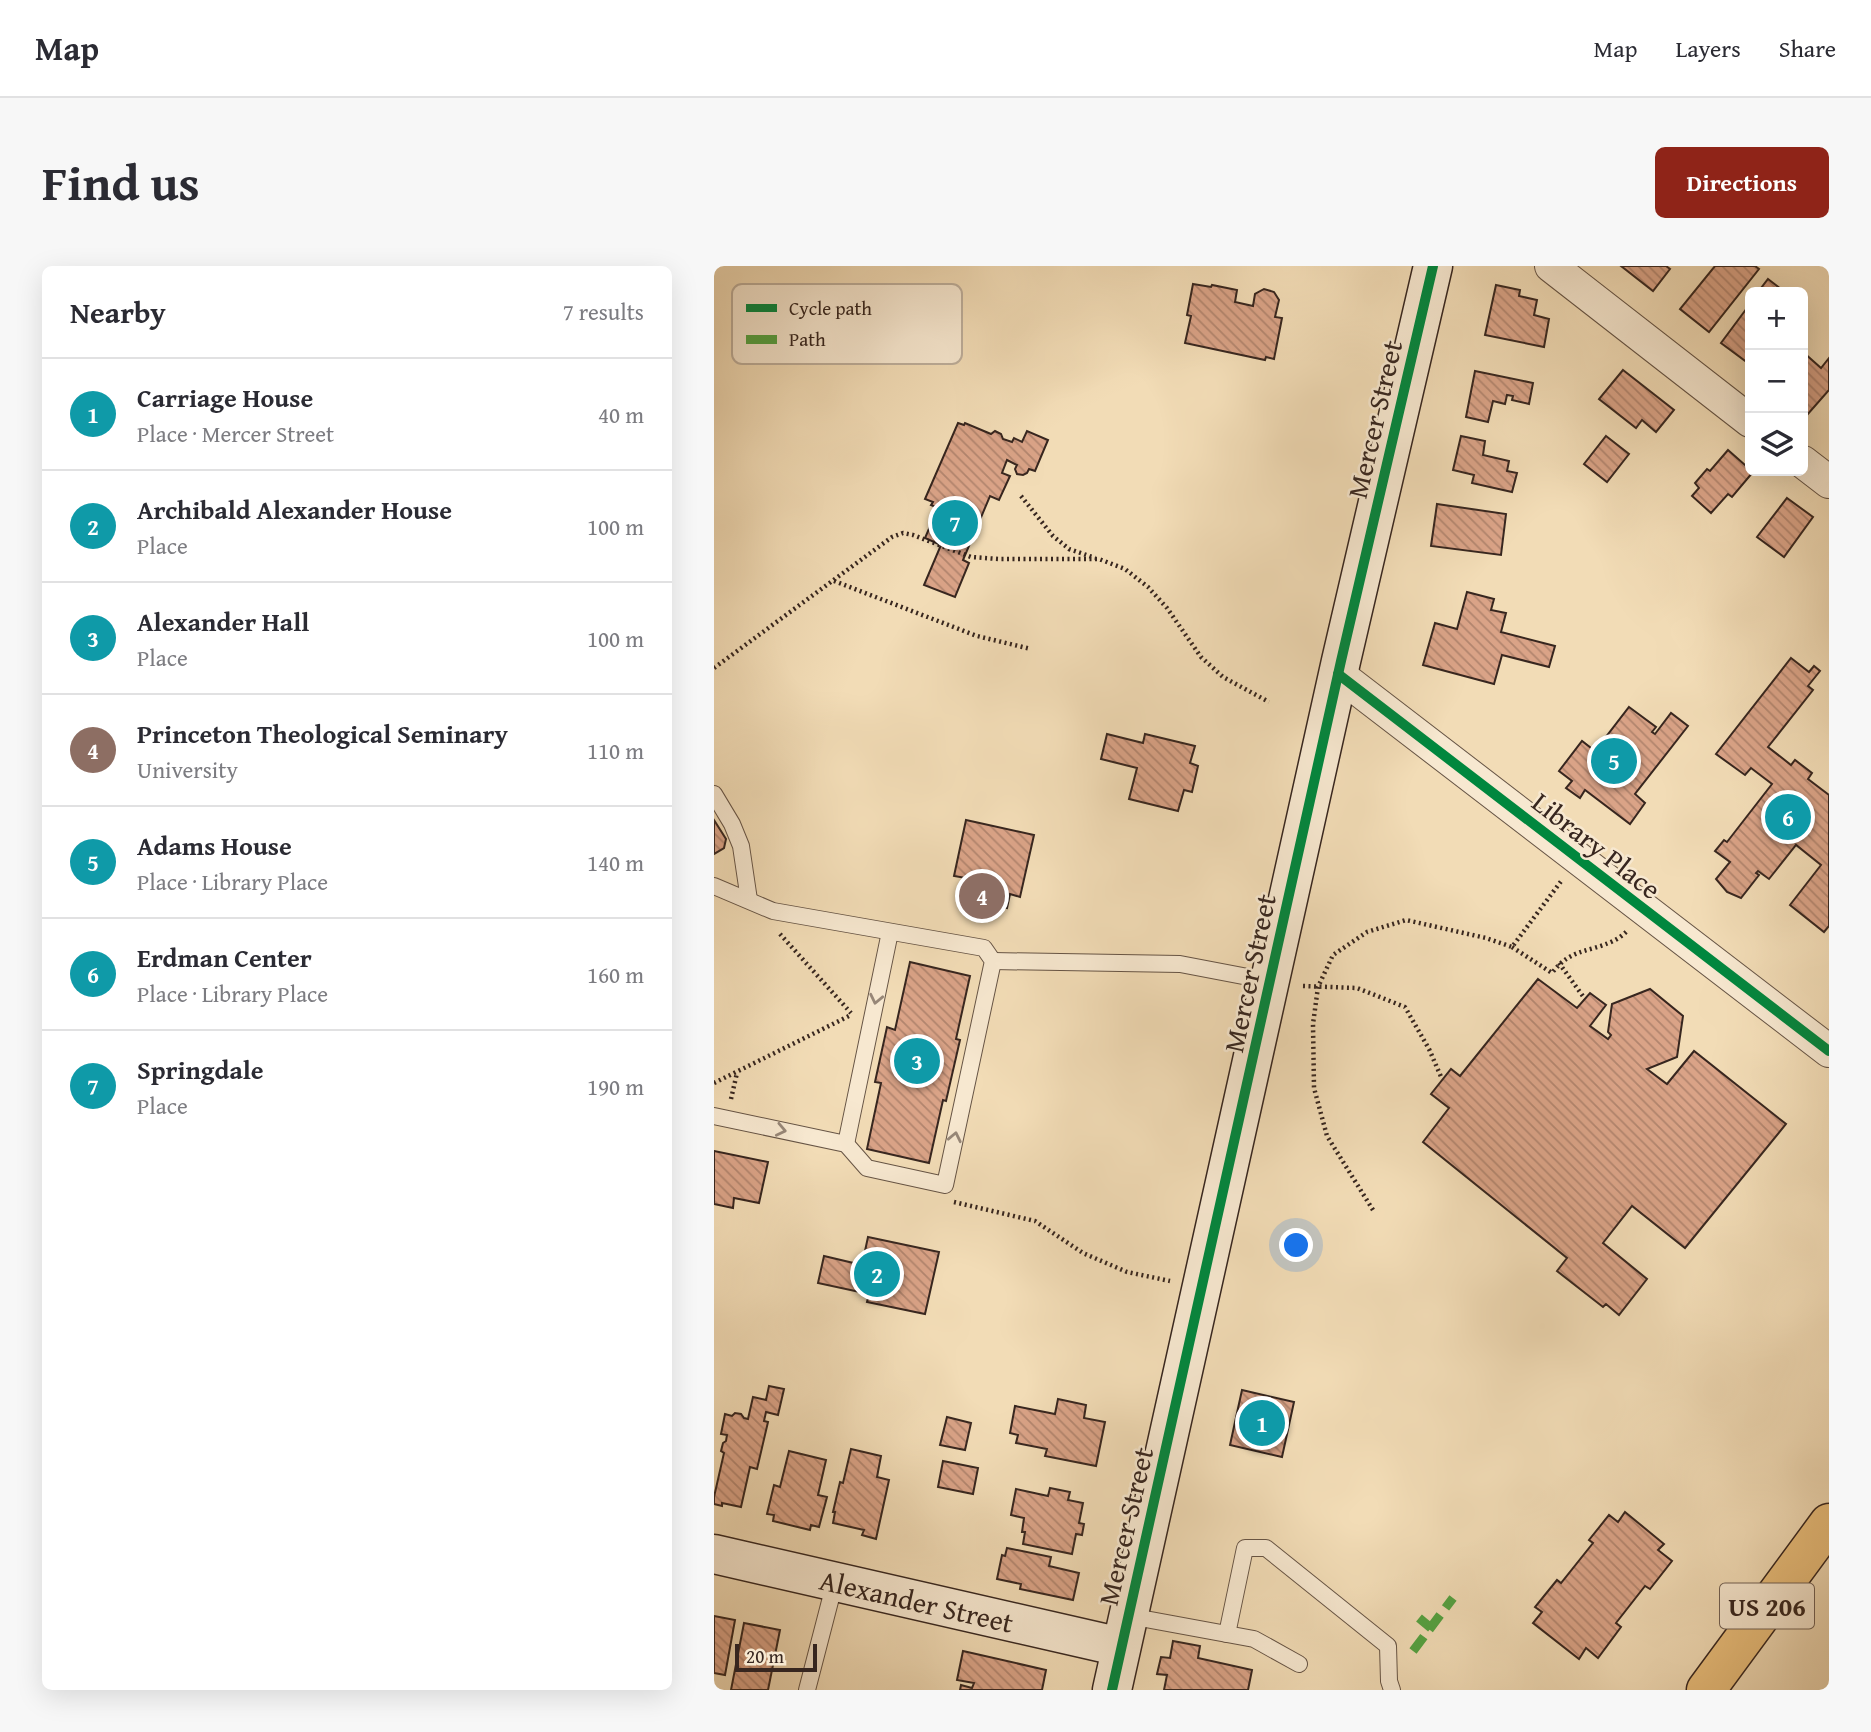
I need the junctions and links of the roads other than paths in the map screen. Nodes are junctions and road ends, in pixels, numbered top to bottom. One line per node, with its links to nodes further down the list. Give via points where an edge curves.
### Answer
1 (1433, 266): 6 (main road, Mercer Street)
2 (1551, 266): 3 (street)
3 (1745, 417)
4 (1808, 466): 5 (street)
5 (1829, 482)
6 (1338, 674): 12 (main road, Mercer Street); 13 (street, Library Place)
7 (714, 793): 9 (lane, via 741,846)
8 (714, 886): 9 (lane)
9 (749, 900): 10 (lane, via 773,911)
10 (890, 932): 11 (lane, via 984,948); 15 (lane, one-way to 15)
11 (993, 961): 12 (lane, via 1180,964); 15 (lane, one-way to 11, via 867,1168 945,1185)
12 (1287, 984): 19 (main road, Mercer Street, via 1202,1287)
13 (1829, 1051)
14 (714, 1116): 15 (lane, one-way to 15)
15 (846, 1144)
16 (1829, 1523): 22 (highway, US 206)
17 (714, 1554): 18 (main road, Alexander Street)
18 (835, 1581): 19 (main road, Alexander Street); 23 (lane)
19 (1125, 1631): 20 (lane); 24 (main road, Mercer Street)
20 (1227, 1634): 21 (lane, via 1254,1639); 25 (lane, via 1245,1548 1266,1548 1388,1646)
21 (1299, 1664)
22 (1710, 1688)
23 (807, 1690)
24 (1112, 1690)
25 (1392, 1690)

